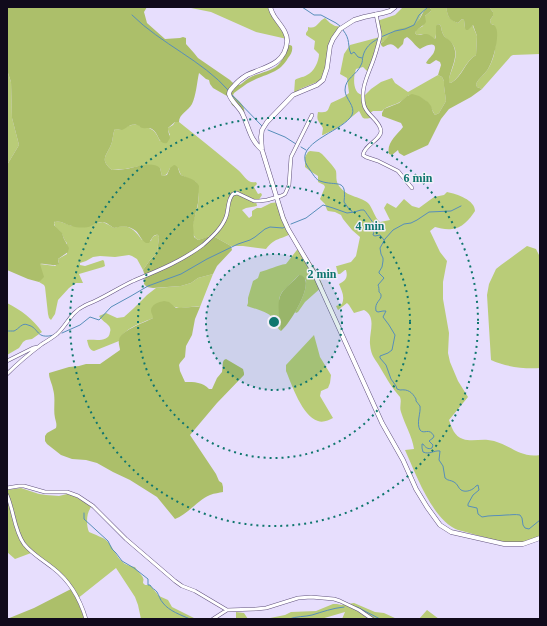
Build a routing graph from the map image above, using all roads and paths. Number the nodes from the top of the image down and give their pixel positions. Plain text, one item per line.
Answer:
1 (270, 7) edge
2 (395, 7) edge
3 (376, 14) junction
4 (312, 115) dead end
5 (262, 150) junction
6 (412, 188) dead end
7 (277, 197) junction
8 (39, 347) junction
9 (7, 361) edge
10 (7, 374) edge
11 (7, 488) edge
12 (7, 495) edge
13 (540, 538) edge
14 (227, 610) junction
15 (86, 619) edge
16 (212, 619) edge
17 (372, 619) edge

1 - 5 main road
2 - 3 main road
3 - 5 main road
3 - 6 street
4 - 7 street
5 - 7 main road
7 - 8 street
7 - 13 main road
8 - 9 street
8 - 10 street
11 - 14 street
12 - 15 street
14 - 16 street
14 - 17 street

